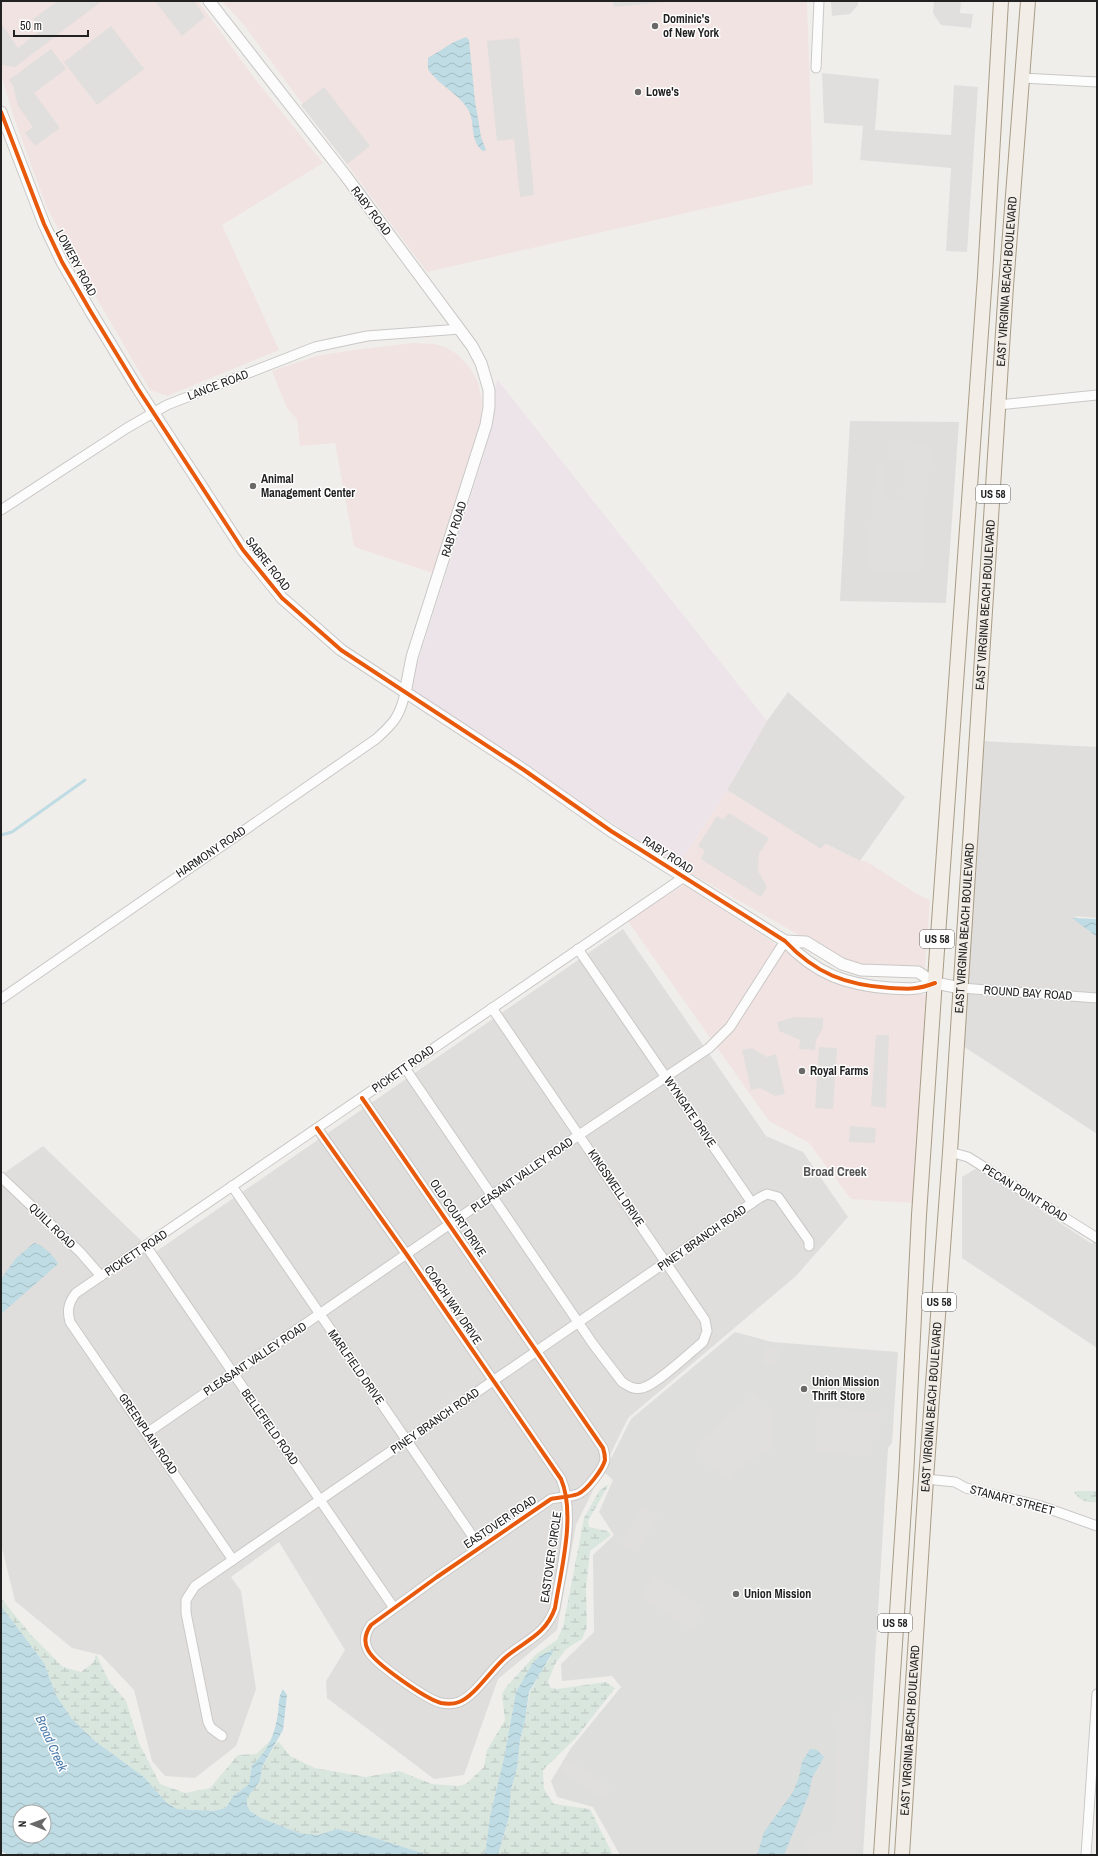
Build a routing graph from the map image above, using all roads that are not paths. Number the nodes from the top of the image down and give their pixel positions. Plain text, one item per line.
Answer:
1 (209, 1) edge
2 (819, 1) edge
3 (995, 1) edge
4 (1001, 1) edge
5 (1028, 1) edge
6 (999, 33) junction
7 (816, 68) dead end
8 (1022, 78) junction
9 (1097, 82) edge
10 (1, 112) edge
11 (460, 329) junction
12 (1097, 395) edge
13 (998, 405) junction
14 (153, 412) junction
15 (1, 510) edge
16 (405, 693) junction
17 (684, 877) junction
18 (785, 941) junction
19 (578, 949) junction
20 (935, 983) junction
21 (961, 988) junction
22 (1097, 998) edge
23 (1, 999) edge
24 (492, 1008) junction
25 (405, 1068) junction
26 (666, 1077) junction
27 (362, 1098) junction
28 (317, 1128) junction
29 (579, 1135) junction
30 (950, 1152) junction
31 (1, 1177) edge
32 (232, 1186) junction
33 (493, 1195) junction
34 (752, 1203) junction
35 (450, 1225) junction
36 (1097, 1238) edge
37 (146, 1246) junction
38 (809, 1246) dead end
39 (407, 1255) junction
40 (667, 1263) junction
41 (101, 1276) junction
42 (68, 1307) joint
43 (320, 1315) junction
44 (579, 1322) junction
45 (536, 1351) junction
46 (233, 1374) junction
47 (493, 1381) junction
48 (147, 1433) junction
49 (407, 1441) junction
50 (926, 1479) junction
51 (567, 1496) junction
52 (320, 1500) junction
53 (1097, 1526) edge
54 (480, 1547) junction
55 (233, 1560) junction
56 (394, 1608) junction
57 (366, 1644) joint
58 (1097, 1694) edge
59 (222, 1736) dead end
60 (881, 1855) edge
61 (902, 1855) edge
62 (1086, 1855) edge

1 - 11 street, RABY ROAD
2 - 7 street
3 - 6 main road
4 - 6 main road, EAST VIRGINIA BEACH BOULEVARD / US 58
5 - 8 main road, EAST VIRGINIA BEACH BOULEVARD / US 58
6 - 20 main road, EAST VIRGINIA BEACH BOULEVARD / US 58
8 - 9 street
8 - 13 main road, EAST VIRGINIA BEACH BOULEVARD / US 58
10 - 14 street, LOWERY ROAD
11 - 14 street, LANCE ROAD
11 - 16 street, RABY ROAD
12 - 13 street
13 - 21 main road, EAST VIRGINIA BEACH BOULEVARD / US 58
14 - 15 street, LANCE ROAD
14 - 16 street, SABRE ROAD
16 - 17 street, RABY ROAD
16 - 23 street, HARMONY ROAD
17 - 18 street, RABY ROAD
17 - 19 street, PICKETT ROAD
18 - 20 street, RABY ROAD
18 - 20 street, RABY ROAD
18 - 26 street, PLEASANT VALLEY ROAD
19 - 24 street, PICKETT ROAD
19 - 26 street, WYNGATE DRIVE
20 - 21 street, ROUND BAY ROAD
20 - 60 main road, EAST VIRGINIA BEACH BOULEVARD / US 58
21 - 22 street, ROUND BAY ROAD
21 - 30 main road, EAST VIRGINIA BEACH BOULEVARD / US 58
24 - 25 street, PICKETT ROAD
24 - 29 street, KINGSWELL DRIVE
25 - 27 street, PICKETT ROAD
25 - 33 street
26 - 29 street, PLEASANT VALLEY ROAD
26 - 34 street, WYNGATE DRIVE
27 - 28 street, PICKETT ROAD
27 - 35 street, OLD COURT DRIVE
28 - 32 street, PICKETT ROAD
28 - 39 street, COACH WAY DRIVE
29 - 33 street, PLEASANT VALLEY ROAD
29 - 40 street, KINGSWELL DRIVE
30 - 36 street, PECAN POINT ROAD
30 - 50 main road, EAST VIRGINIA BEACH BOULEVARD / US 58
31 - 41 street, QUILL ROAD
32 - 37 street, PICKETT ROAD
32 - 43 street, MARLFIELD DRIVE
33 - 35 street, PLEASANT VALLEY ROAD
33 - 44 street
34 - 38 street
34 - 40 street, PINEY BRANCH ROAD
35 - 39 street, PLEASANT VALLEY ROAD
35 - 45 street, OLD COURT DRIVE
37 - 41 street, PICKETT ROAD
37 - 46 street, BELLEFIELD ROAD
39 - 43 street, PLEASANT VALLEY ROAD
39 - 47 street, COACH WAY DRIVE
40 - 44 street, PINEY BRANCH ROAD
40 - 44 street, KINGSWELL DRIVE
41 - 42 street, PICKETT ROAD
42 - 48 street, GREENPLAIN ROAD
43 - 46 street, PLEASANT VALLEY ROAD
43 - 49 street, MARLFIELD DRIVE
44 - 45 street, PINEY BRANCH ROAD
45 - 47 street, PINEY BRANCH ROAD
45 - 51 street, EASTOVER ROAD
46 - 48 street, PLEASANT VALLEY ROAD
46 - 52 street, BELLEFIELD ROAD
47 - 49 street, PINEY BRANCH ROAD
47 - 51 street, COACH WAY DRIVE
48 - 55 street, GREENPLAIN ROAD
49 - 52 street, PINEY BRANCH ROAD
49 - 54 street, MARLFIELD DRIVE
50 - 53 street, STANART STREET
50 - 61 main road, EAST VIRGINIA BEACH BOULEVARD / US 58
51 - 54 street, EASTOVER ROAD
51 - 57 street, EASTOVER CIRCLE
52 - 55 street, PINEY BRANCH ROAD
52 - 56 street, BELLEFIELD ROAD
54 - 56 street, EASTOVER ROAD
55 - 59 street, PINEY BRANCH ROAD
56 - 57 street, EASTOVER ROAD
58 - 62 street

